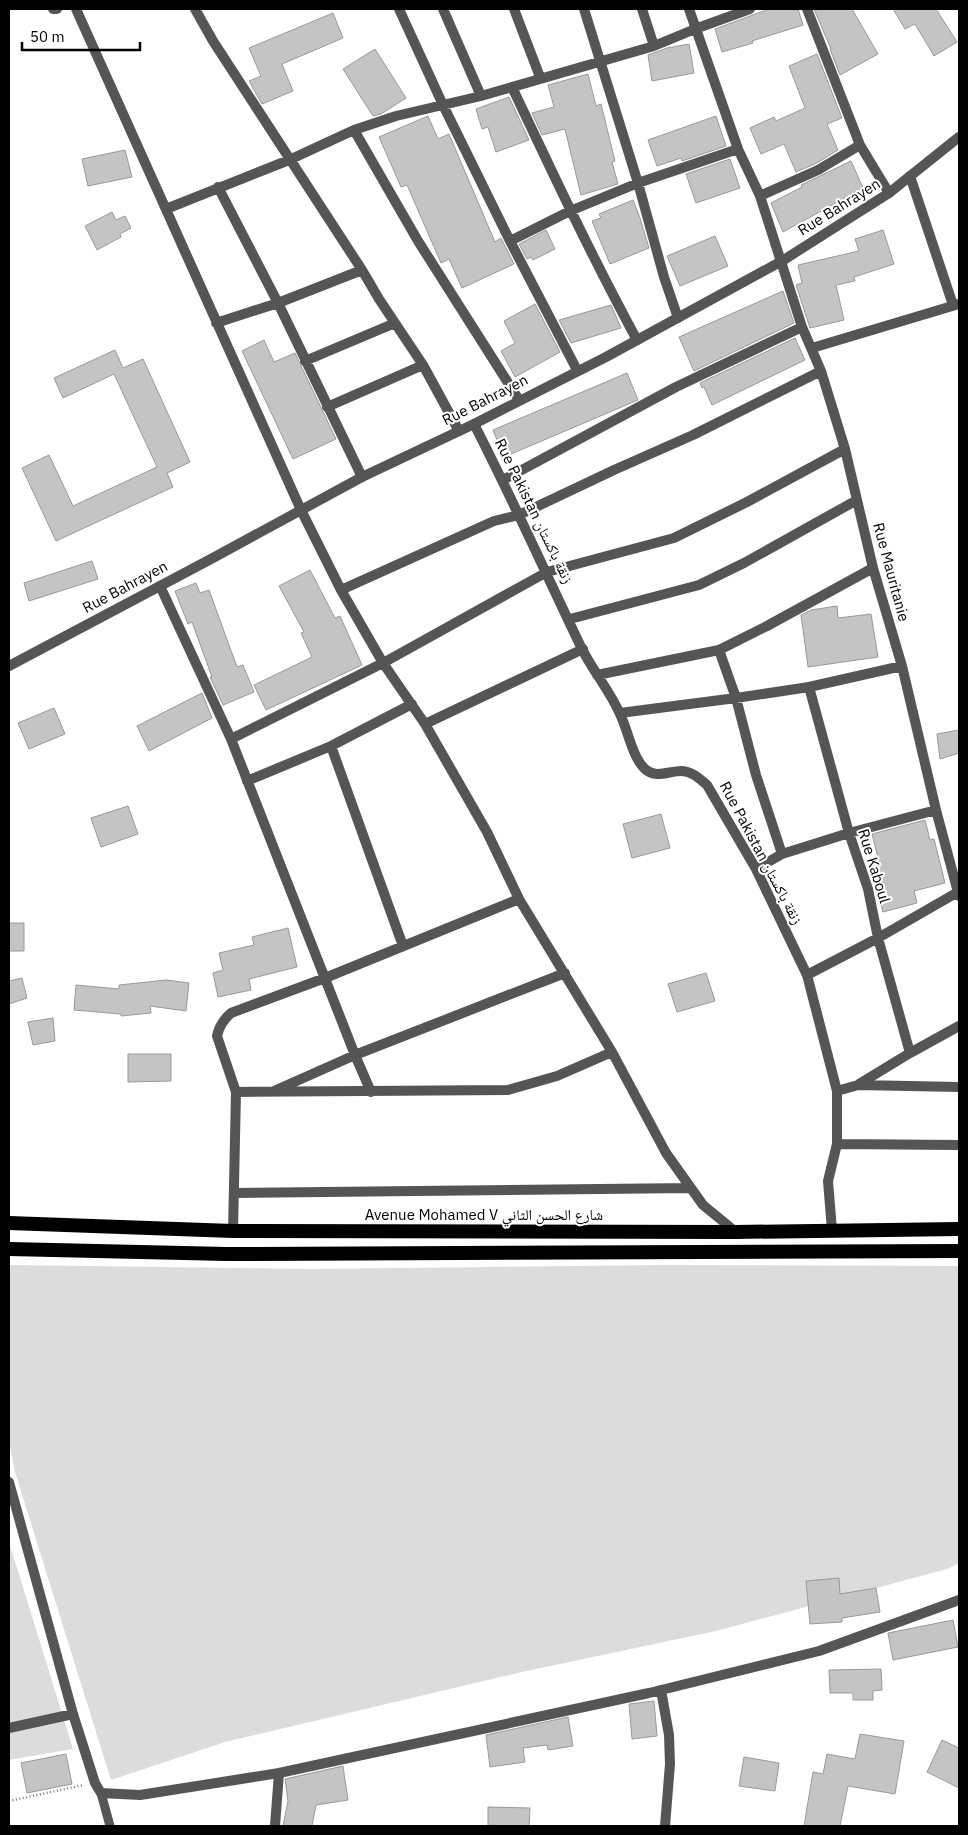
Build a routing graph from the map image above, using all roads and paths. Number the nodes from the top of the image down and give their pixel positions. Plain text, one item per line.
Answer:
1 (53, 9) edge
2 (57, 9) edge
3 (76, 9) edge
4 (195, 9) edge
5 (399, 9) edge
6 (443, 9) edge
7 (514, 9) edge
8 (584, 9) edge
9 (642, 9) edge
10 (689, 9) edge
11 (750, 9) edge
12 (807, 9) edge
13 (695, 29) junction
14 (654, 46) junction
15 (601, 62) junction
16 (540, 77) junction
17 (512, 87) junction
18 (481, 96) junction
19 (442, 105) junction
20 (354, 130) junction
21 (959, 137) edge
22 (860, 146) junction
23 (738, 150) junction
24 (290, 160) junction
25 (910, 176) junction
26 (638, 182) junction
27 (218, 187) junction
28 (889, 193) junction
29 (760, 196) junction
30 (166, 209) junction
31 (570, 211) junction
32 (510, 241) junction
33 (782, 260) junction
34 (362, 270) junction
35 (278, 303) junction
36 (956, 305) edge
37 (678, 318) junction
38 (216, 322) junction
39 (395, 323) junction
40 (802, 327) junction
41 (636, 340) junction
42 (812, 348) junction
43 (305, 361) junction
44 (423, 365) junction
45 (578, 370) junction
46 (821, 371) junction
47 (520, 400) junction
48 (327, 407) junction
49 (474, 424) junction
50 (459, 431) junction
51 (845, 449) junction
52 (362, 477) junction
53 (504, 480) junction
54 (857, 500) junction
55 (301, 510) junction
56 (519, 515) junction
57 (873, 568) junction
58 (547, 572) junction
59 (160, 586) junction
60 (341, 590) junction
61 (570, 619) junction
62 (583, 649) junction
63 (718, 650) junction
64 (383, 663) junction
65 (9, 666) edge
66 (902, 666) junction
67 (596, 675) junction
68 (809, 687) junction
69 (736, 698) junction
70 (412, 704) junction
71 (620, 713) junction
72 (425, 724) junction
73 (231, 739) junction
74 (331, 746) junction
75 (247, 782) junction
76 (936, 810) junction
77 (849, 833) junction
78 (782, 854) junction
79 (756, 869) junction
80 (959, 894) edge
81 (519, 899) junction
82 (878, 938) junction
83 (403, 946) junction
84 (565, 973) junction
85 (808, 975) junction
86 (325, 978) junction
87 (959, 1026) edge
88 (612, 1052) junction
89 (910, 1053) junction
90 (355, 1055) junction
91 (858, 1085) junction
92 (959, 1087) edge
93 (837, 1091) junction
94 (236, 1092) junction
95 (371, 1092) junction
96 (270, 1093) junction
97 (837, 1144) junction
98 (959, 1146) edge
99 (691, 1188) junction
100 (235, 1193) junction
101 (9, 1222) edge
102 (959, 1229) edge
103 (832, 1230) junction
104 (233, 1231) junction
105 (736, 1232) junction
106 (9, 1249) edge
107 (959, 1251) edge
108 (9, 1482) edge
109 (959, 1600) edge
110 (661, 1690) junction
111 (73, 1714) junction
112 (9, 1728) edge
113 (279, 1773) junction
114 (95, 1783) junction
115 (101, 1793) junction
116 (9, 1801) edge
117 (110, 1826) edge
118 (275, 1826) edge
119 (666, 1826) edge

1 - 2 street
3 - 30 street
4 - 24 street
5 - 19 street
6 - 18 street
7 - 16 street
8 - 15 street
9 - 14 street
10 - 13 street, Rue Mauritanie
11 - 13 street
12 - 22 street
13 - 14 street
13 - 23 street, Rue Mauritanie
14 - 15 street
15 - 16 street
15 - 26 street
16 - 17 street
17 - 18 street
17 - 31 street
18 - 19 street
19 - 20 street
19 - 32 street
20 - 24 street
20 - 47 street
21 - 25 street, Rue Bahrayen
22 - 28 street
22 - 29 street
23 - 26 street
23 - 29 street, Rue Mauritanie
24 - 27 street
24 - 34 street
25 - 28 street, Rue Bahrayen
25 - 36 street
26 - 31 street
26 - 37 street
27 - 30 street
27 - 35 street
28 - 33 street, Rue Bahrayen
29 - 33 street, Rue Mauritanie
30 - 38 street
31 - 32 street
31 - 41 street
32 - 45 street
33 - 37 street, Rue Bahrayen
33 - 40 street, Rue Mauritanie
34 - 35 street
34 - 39 street
35 - 38 street
35 - 43 street
36 - 42 street
37 - 41 street, Rue Bahrayen
38 - 55 street
39 - 43 street
39 - 44 street
40 - 42 street, Rue Mauritanie
40 - 53 street
41 - 45 street, Rue Bahrayen
42 - 46 street, Rue Mauritanie
43 - 48 street
44 - 48 street
44 - 50 street
45 - 47 street, Rue Bahrayen
46 - 51 street, Rue Mauritanie
46 - 56 street
47 - 49 street, Rue Bahrayen
48 - 52 street
49 - 50 street, Rue Bahrayen
49 - 53 street, Rue Pakistan زنقة باكستان
50 - 52 street, Rue Bahrayen
51 - 54 street, Rue Mauritanie
51 - 58 street
52 - 55 street, Rue Bahrayen
53 - 56 street, Rue Pakistan زنقة باكستان
54 - 57 street, Rue Mauritanie
54 - 61 street
55 - 59 street, Rue Bahrayen
55 - 60 street
56 - 58 street, Rue Pakistan زنقة باكستان
56 - 60 street
57 - 63 street
57 - 66 street, Rue Mauritanie
58 - 61 street, Rue Pakistan زنقة باكستان
58 - 64 street
59 - 65 street, Rue Bahrayen
59 - 73 street
60 - 64 street
61 - 62 street, Rue Pakistan زنقة باكستان
62 - 67 street, Rue Pakistan زنقة باكستان
62 - 72 street
63 - 67 street
63 - 69 street
64 - 70 street
64 - 73 street
66 - 68 street
66 - 76 street, Rue Mauritanie
67 - 71 street, Rue Pakistan زنقة باكستان
68 - 69 street
68 - 77 street, Rue Kaboul
69 - 71 street
69 - 78 street
70 - 72 street
70 - 74 street
71 - 79 street, Rue Pakistan زنقة باكستان
72 - 81 street
73 - 75 street
74 - 75 street
74 - 83 street
75 - 86 street
76 - 77 street
76 - 80 street, Rue Mauritanie
77 - 78 street
77 - 82 street, Rue Kaboul
78 - 79 street
79 - 85 street, Rue Pakistan زنقة باكستان
80 - 82 street
81 - 83 street
81 - 84 street
82 - 85 street
82 - 89 street, Rue Kaboul
83 - 86 street
84 - 88 street
84 - 90 street
85 - 93 street, Rue Pakistan زنقة باكستان
86 - 90 street
86 - 94 street
87 - 89 street
88 - 95 street
88 - 99 street
89 - 91 street
90 - 95 street
90 - 96 street
91 - 92 street
91 - 93 street
93 - 97 street, Rue Pakistan زنقة باكستان
94 - 96 street
94 - 100 street
95 - 96 street
97 - 98 street
97 - 103 street, Rue Pakistan زنقة باكستان
99 - 100 street
99 - 105 street
100 - 104 street
101 - 104 highway, Avenue Mohamed V شارع الحسن الثاني
102 - 103 highway, Avenue Mohamed V شارع الحسن الثاني
103 - 105 highway, Avenue Mohamed V شارع الحسن الثاني
104 - 105 highway, Avenue Mohamed V شارع الحسن الثاني
106 - 107 highway
108 - 111 street
109 - 110 street
110 - 113 street
110 - 119 street
111 - 112 street
111 - 114 street
113 - 115 street
113 - 118 street
114 - 115 street
114 - 116 path
115 - 117 lane

